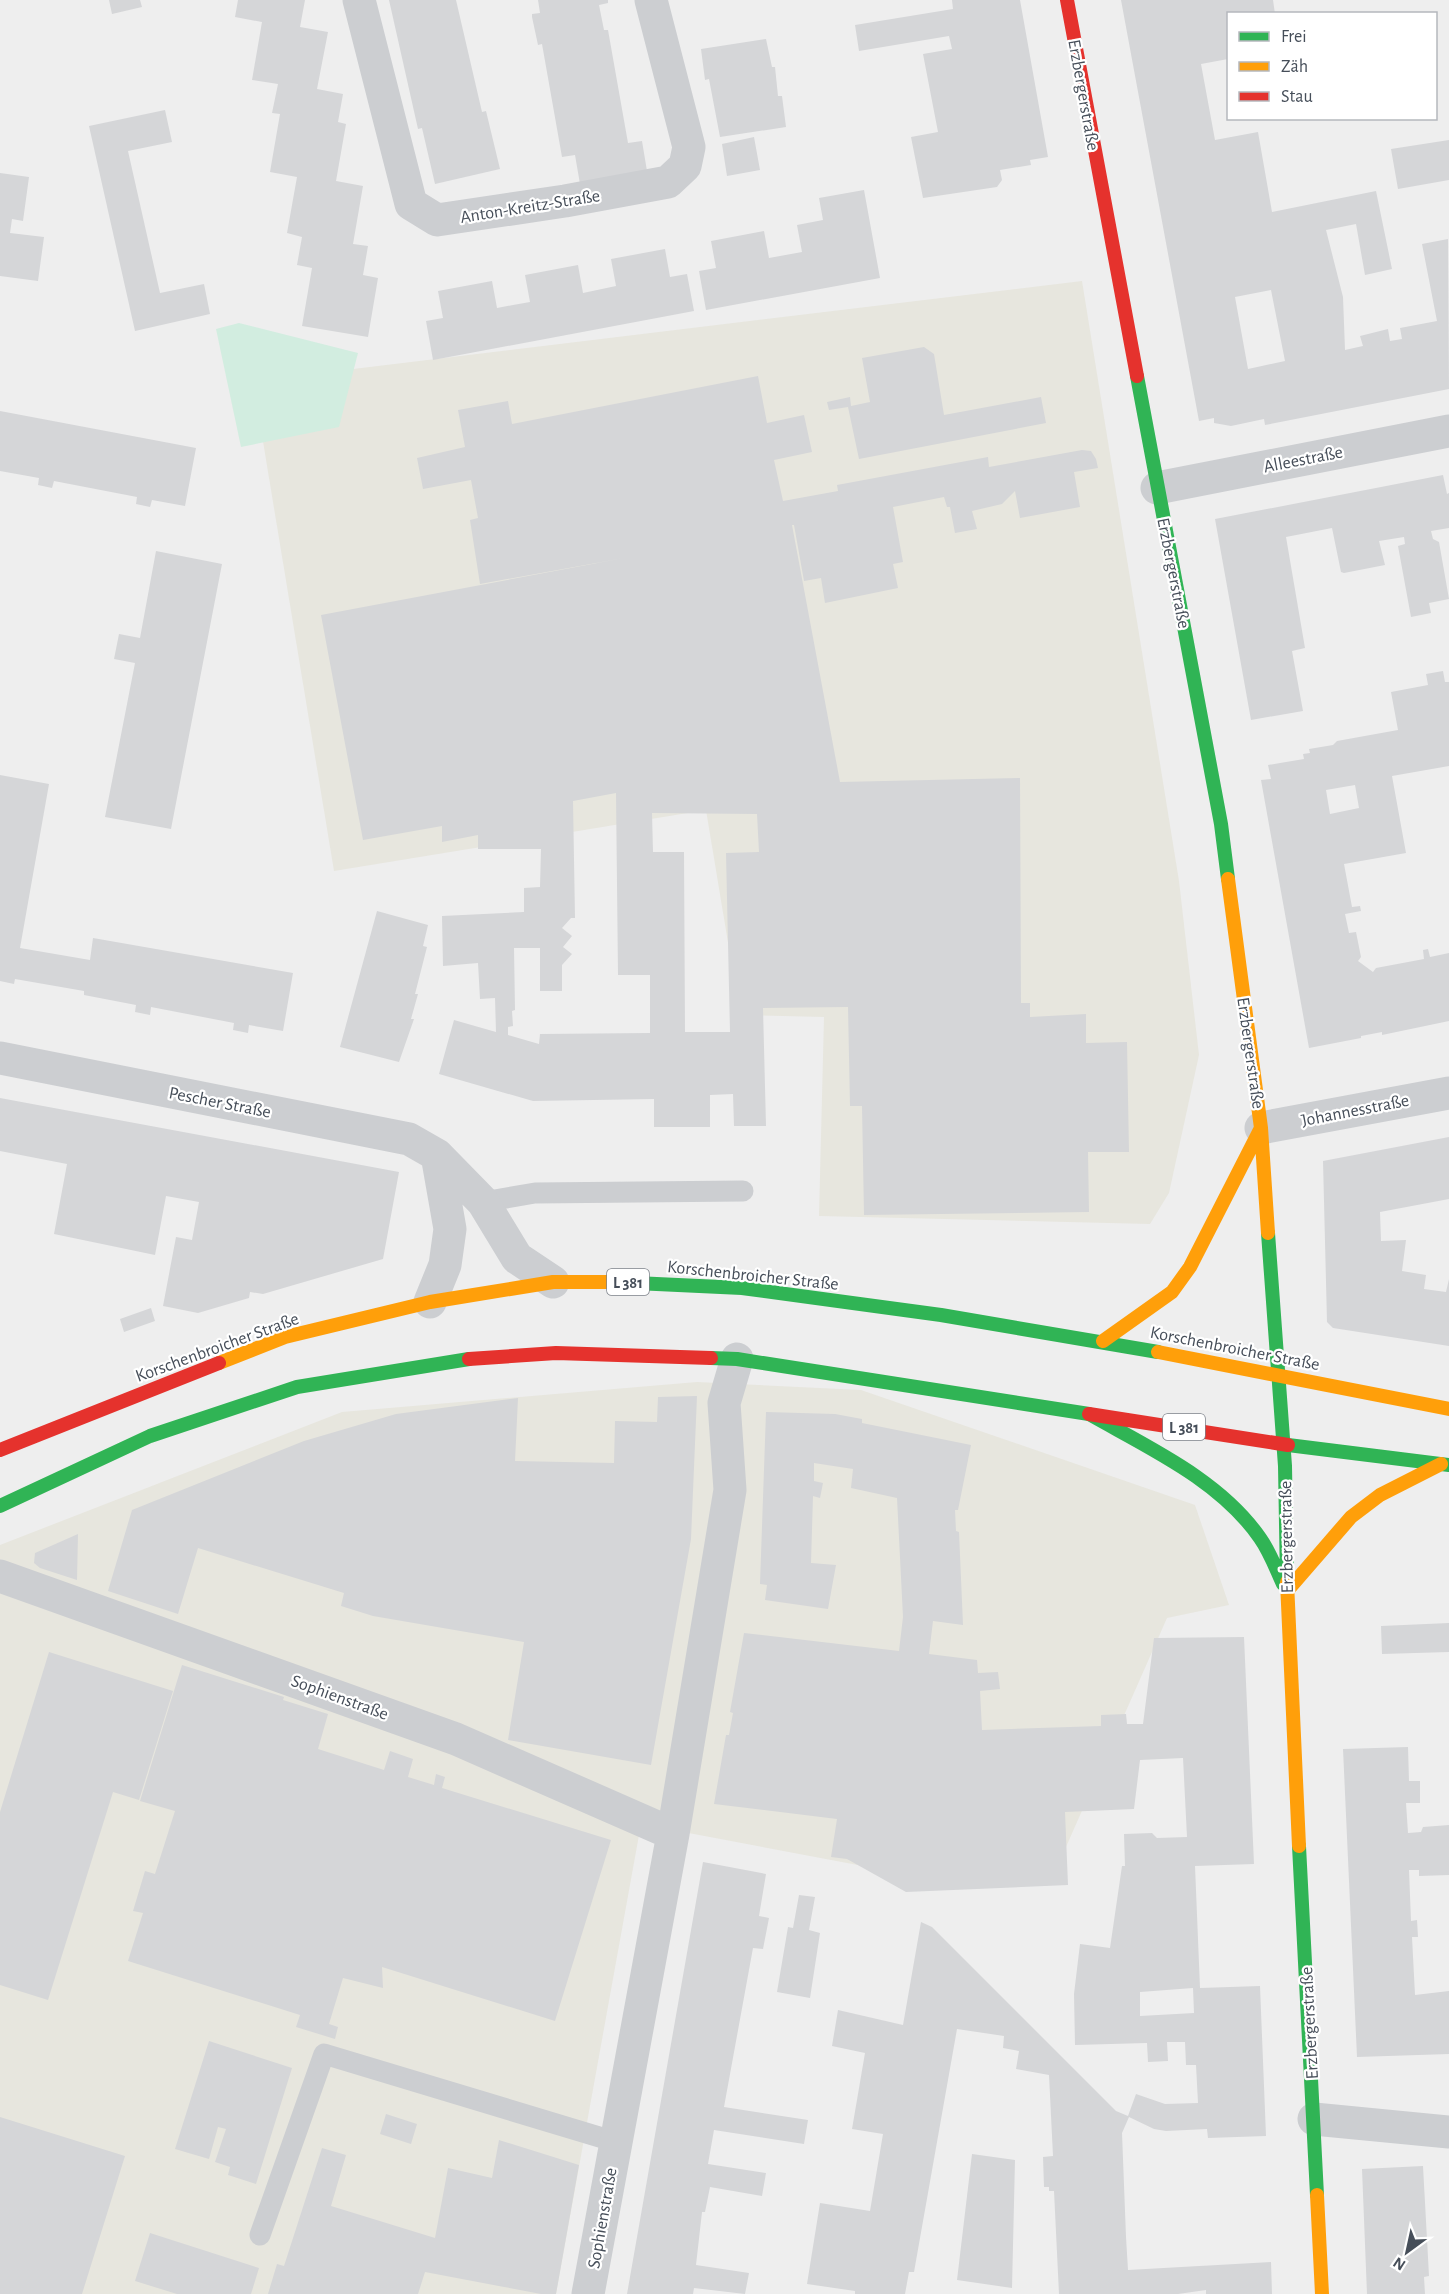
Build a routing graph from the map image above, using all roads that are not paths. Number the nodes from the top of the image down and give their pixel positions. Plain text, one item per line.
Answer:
1 (359, 0) edge
2 (651, 0) edge
3 (1067, 0) edge
4 (1449, 431) edge
5 (1157, 488) junction
6 (0, 1058) edge
7 (1449, 1092) edge
8 (1261, 1128) junction
9 (437, 1155) junction
10 (743, 1191) dead end
11 (483, 1202) junction
12 (553, 1282) junction
13 (430, 1302) junction
14 (1103, 1341) junction
15 (737, 1359) junction
16 (1277, 1375) junction
17 (1449, 1409) edge
18 (1085, 1412) junction
19 (1283, 1443) junction
20 (0, 1450) edge
21 (1445, 1464) edge
22 (0, 1506) edge
23 (0, 1576) edge
24 (1287, 1591) junction
25 (673, 1834) junction
26 (1314, 2120) junction
27 (1449, 2132) edge
28 (616, 2142) junction
29 (260, 2235) dead end
30 (588, 2294) edge
31 (1322, 2294) edge

1 - 2 street, Anton-Kreitz-Straße
3 - 5 main road, Erzbergerstraße
4 - 5 street, Alleestraße
5 - 8 main road, Erzbergerstraße
6 - 9 street, Pescher Straße
7 - 8 street, Johannesstraße
8 - 14 main road
8 - 16 main road, Erzbergerstraße
9 - 11 street, Pescher Straße
9 - 13 street
10 - 11 lane
11 - 12 street, Pescher Straße
12 - 13 main road, Korschenbroicher Straße / L 381
12 - 14 main road, Korschenbroicher Straße / L 381
13 - 20 main road, Korschenbroicher Straße / L 381
14 - 16 main road, Korschenbroicher Straße / L 381
15 - 18 main road, L 381
15 - 22 main road, L 381
15 - 25 street, Sophienstraße
16 - 17 main road, Korschenbroicher Straße / L 381
16 - 19 main road, Erzbergerstraße
18 - 19 main road, L 381
18 - 24 main road
19 - 21 main road, L 381
19 - 24 main road, Erzbergerstraße
21 - 24 main road
23 - 25 street, Sophienstraße
24 - 26 main road, Erzbergerstraße
25 - 28 street, Sophienstraße
26 - 27 street
26 - 31 main road, Erzbergerstraße
28 - 29 lane, Sophienstraße
28 - 30 street, Sophienstraße

